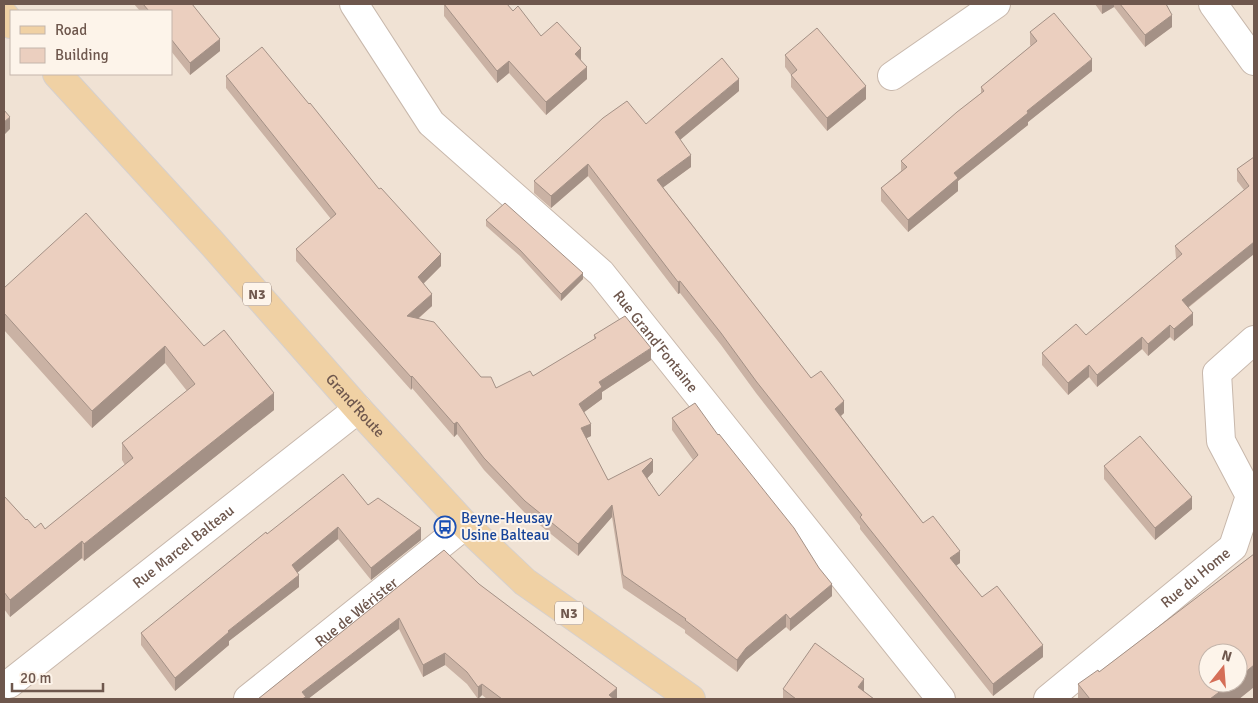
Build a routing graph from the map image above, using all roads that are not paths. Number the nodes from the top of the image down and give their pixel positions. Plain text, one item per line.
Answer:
1 (354, 4) edge
2 (996, 4) edge
3 (1213, 4) edge
4 (1254, 61) edge
5 (58, 75) edge
6 (892, 76) dead end
7 (1254, 340) edge
8 (358, 409) junction
9 (464, 525) junction
10 (11, 687) edge
11 (248, 699) edge
12 (691, 699) edge
13 (941, 699) edge
14 (1048, 699) edge

1 - 13 street, Rue Grand'Fontaine
2 - 6 street
3 - 4 street
5 - 8 main road, Grand'Route / N3
7 - 14 street, Rue du Home
8 - 9 main road, Grand'Route / N3
8 - 10 street, Rue Marcel Balteau
9 - 11 street, Rue de Wérister
9 - 12 main road, Grand'Route / N3

